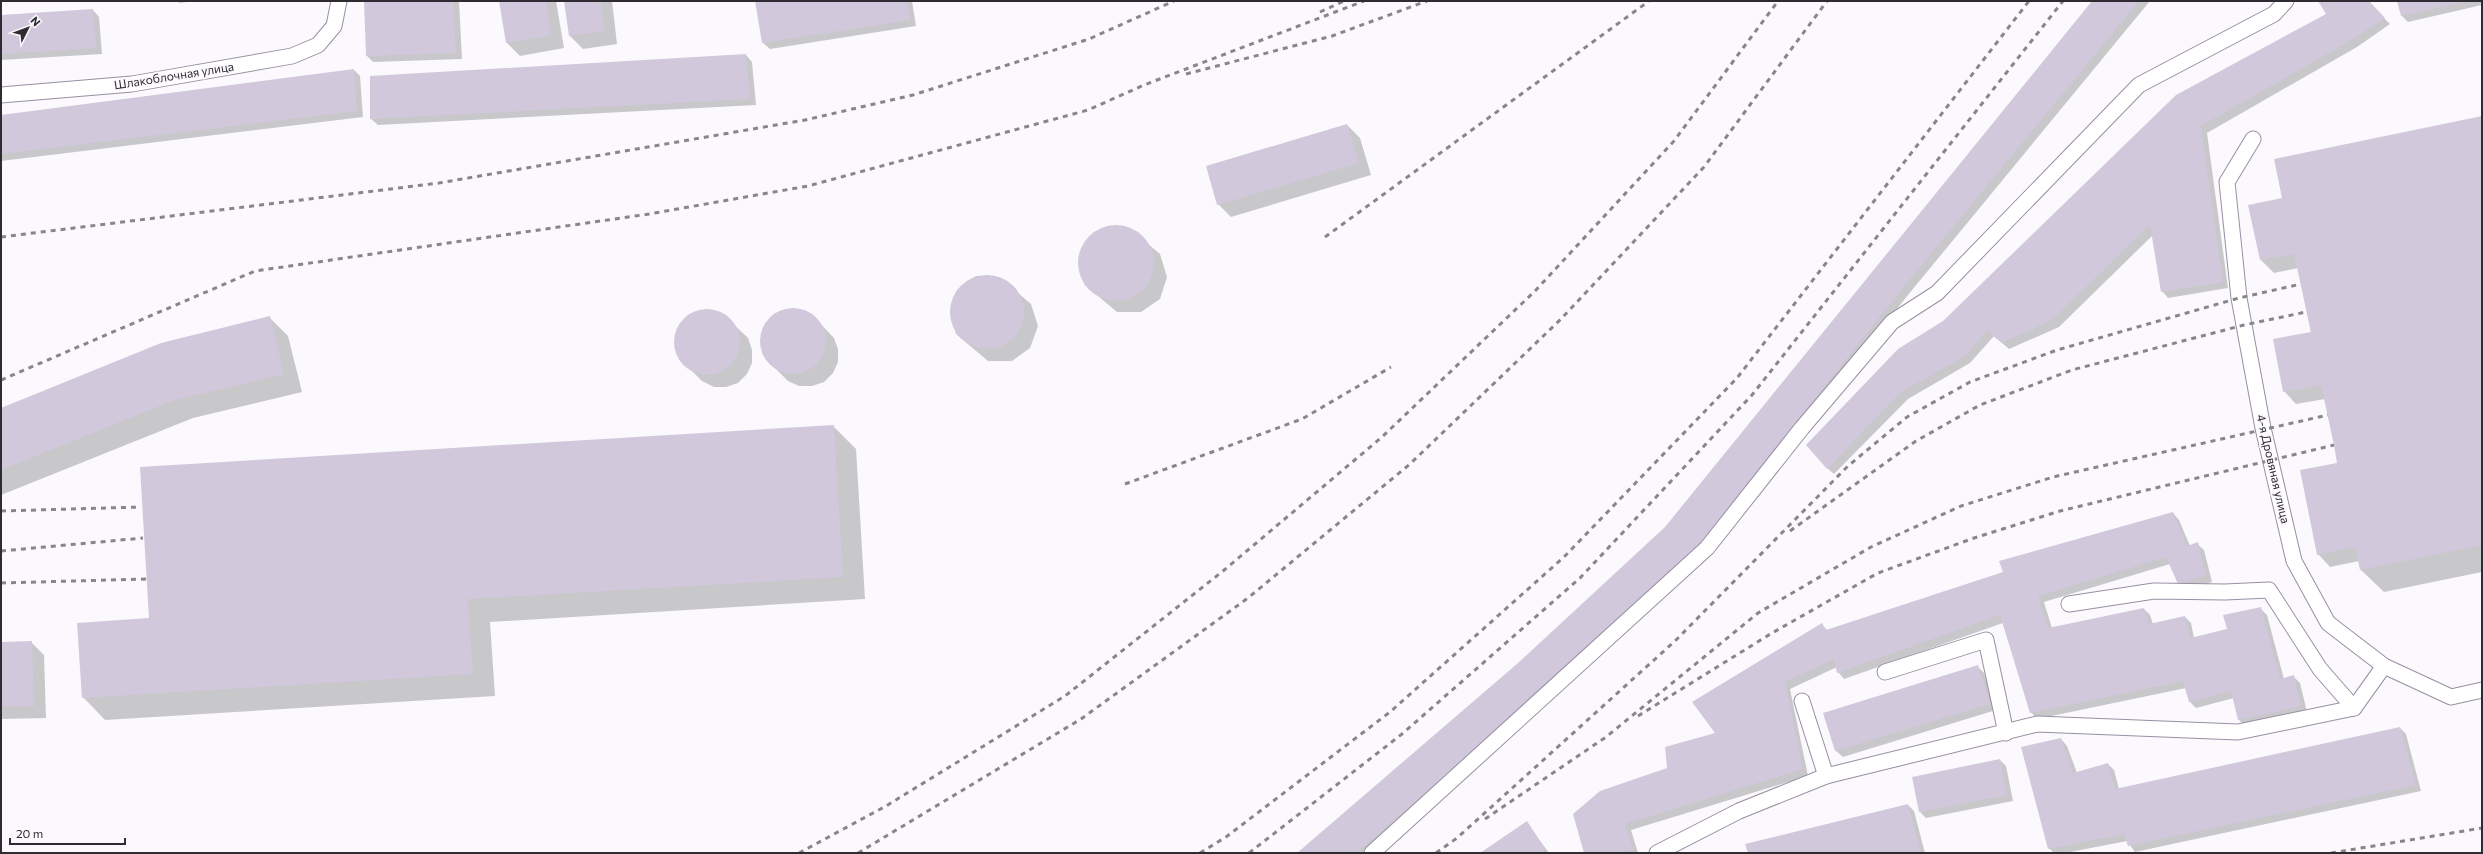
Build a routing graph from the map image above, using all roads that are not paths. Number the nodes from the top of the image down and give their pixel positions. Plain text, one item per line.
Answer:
1 (339, 1) edge
2 (2286, 1) edge
3 (1, 95) edge
4 (2253, 139) dead end
5 (2069, 604) dead end
6 (2384, 666) junction
7 (1886, 672) dead end
8 (2482, 690) edge
9 (1802, 701) dead end
10 (2354, 708) junction
11 (2006, 733) junction
12 (1826, 776) junction
13 (1372, 853) edge
14 (1657, 853) edge

1 - 3 lane, Шлакоблочная улица
2 - 13 lane
4 - 6 lane, 4-я Дровяная улица
5 - 10 lane
6 - 8 lane, 4-я Дровяная улица
6 - 10 lane
7 - 11 lane
9 - 12 lane
10 - 11 lane
11 - 12 lane
12 - 14 lane

